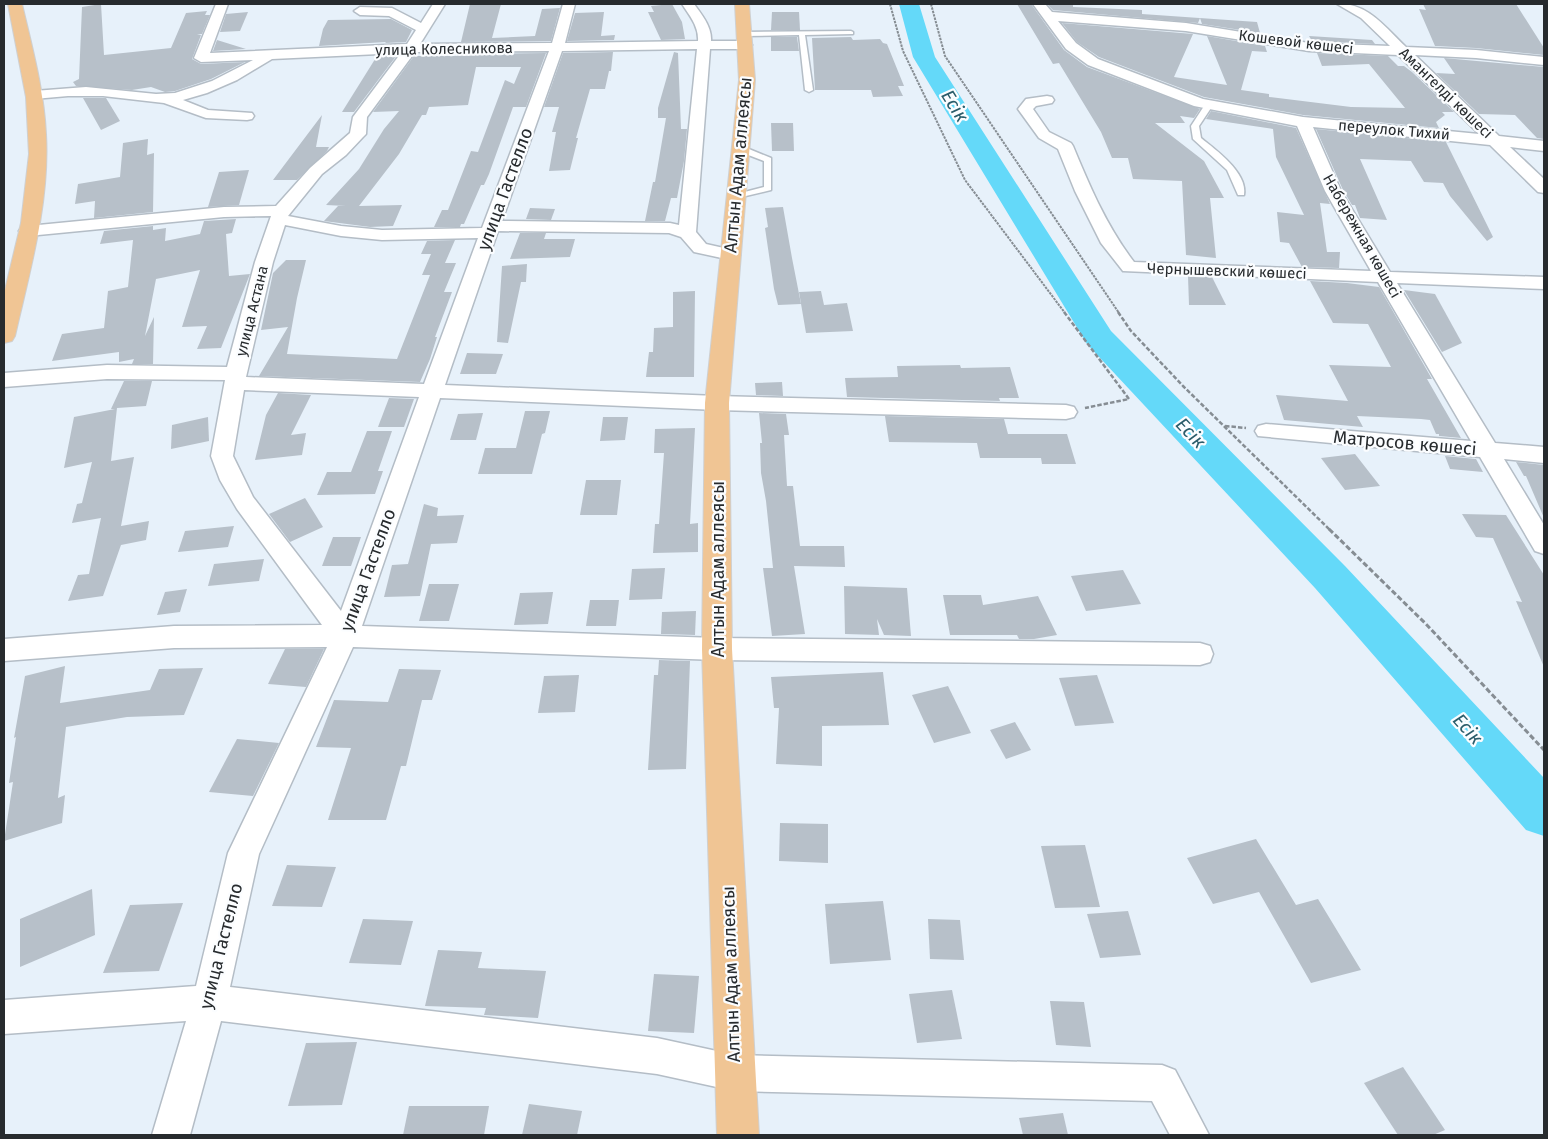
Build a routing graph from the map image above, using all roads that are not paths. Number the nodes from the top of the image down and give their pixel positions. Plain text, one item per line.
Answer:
1 (15, 4) edge
2 (222, 4) edge
3 (439, 4) edge
4 (569, 4) edge
5 (688, 4) edge
6 (742, 4) edge
7 (1039, 4) edge
8 (1343, 4) edge
9 (1369, 9) edge
10 (360, 11) dead end
11 (1049, 16) junction
12 (423, 30) junction
13 (851, 33) dead end
14 (802, 34) junction
15 (744, 39) junction
16 (704, 46) junction
17 (557, 47) junction
18 (411, 48) junction
19 (1405, 52) junction
20 (267, 56) junction
21 (1544, 61) edge
22 (809, 90) dead end
23 (34, 94) junction
24 (166, 99) junction
25 (1047, 100) dead end
26 (1209, 105) junction
27 (247, 116) dead end
28 (1303, 122) junction
29 (1495, 141) junction
30 (1544, 146) edge
31 (1544, 188) edge
32 (1240, 193) dead end
33 (280, 215) junction
34 (490, 230) junction
35 (28, 231) junction
36 (687, 233) junction
37 (731, 255) junction
38 (1384, 276) junction
39 (1544, 283) edge
40 (4, 336) edge
41 (235, 378) junction
42 (4, 380) edge
43 (431, 392) junction
44 (717, 403) junction
45 (1066, 412) road end
46 (1266, 430) dead end
47 (1488, 450) junction
48 (1544, 455) edge
49 (1544, 545) edge
50 (345, 636) junction
51 (718, 649) junction
52 (4, 650) edge
53 (1200, 654) dead end
54 (208, 1002) junction
55 (4, 1017) edge
56 (735, 1073) junction
57 (171, 1135) edge
58 (738, 1135) edge
59 (1190, 1135) edge

1 - 23 main road
2 - 20 street, улица Колесникова
3 - 12 street, улица Астана
4 - 17 street, улица Гастелло
5 - 16 street
6 - 15 main road, Алтын Адам аллеясы
7 - 11 street
8 - 9 street, Амангелді көшесі
9 - 19 street, Амангелді көшесі
10 - 12 street
11 - 19 street, Кошевой көшесі
11 - 26 street
12 - 18 street, улица Астана
13 - 14 lane
14 - 15 lane
14 - 22 lane
15 - 16 street, улица Колесникова
15 - 37 main road, Алтын Адам аллеясы
16 - 17 street, улица Колесникова
16 - 36 street
17 - 18 street, улица Колесникова
17 - 34 street, улица Гастелло
18 - 20 street, улица Колесникова
18 - 33 street, улица Астана
19 - 21 street, Кошевой көшесі
19 - 29 street, Амангелді көшесі
20 - 24 street
23 - 24 street
23 - 35 main road
24 - 27 street
25 - 38 street, Чернышевский көшесі
26 - 28 street
26 - 32 lane
28 - 29 street, переулок Тихий
28 - 38 street, Набережная көшесі
29 - 30 street, переулок Тихий
29 - 31 street, Амангелді көшесі
33 - 34 street
33 - 35 street
33 - 41 street, улица Астана
34 - 36 street
34 - 43 street, улица Гастелло
35 - 40 main road
36 - 37 street
37 - 44 main road, Алтын Адам аллеясы
38 - 39 street, Чернышевский көшесі
38 - 47 street, Набережная көшесі
41 - 42 street
41 - 43 street
41 - 50 street, улица Астана
43 - 44 street
43 - 50 street, улица Гастелло
44 - 45 street
44 - 51 main road, Алтын Адам аллеясы
46 - 47 street, Матросов көшесі
47 - 48 street, Матросов көшесі
47 - 49 street, Набережная көшесі
50 - 51 street
50 - 52 street
50 - 54 street, улица Гастелло
51 - 53 street
51 - 56 main road, Алтын Адам аллеясы
54 - 55 street
54 - 56 street
54 - 57 street, улица Гастелло
56 - 58 main road, Алтын Адам аллеясы
56 - 59 street

